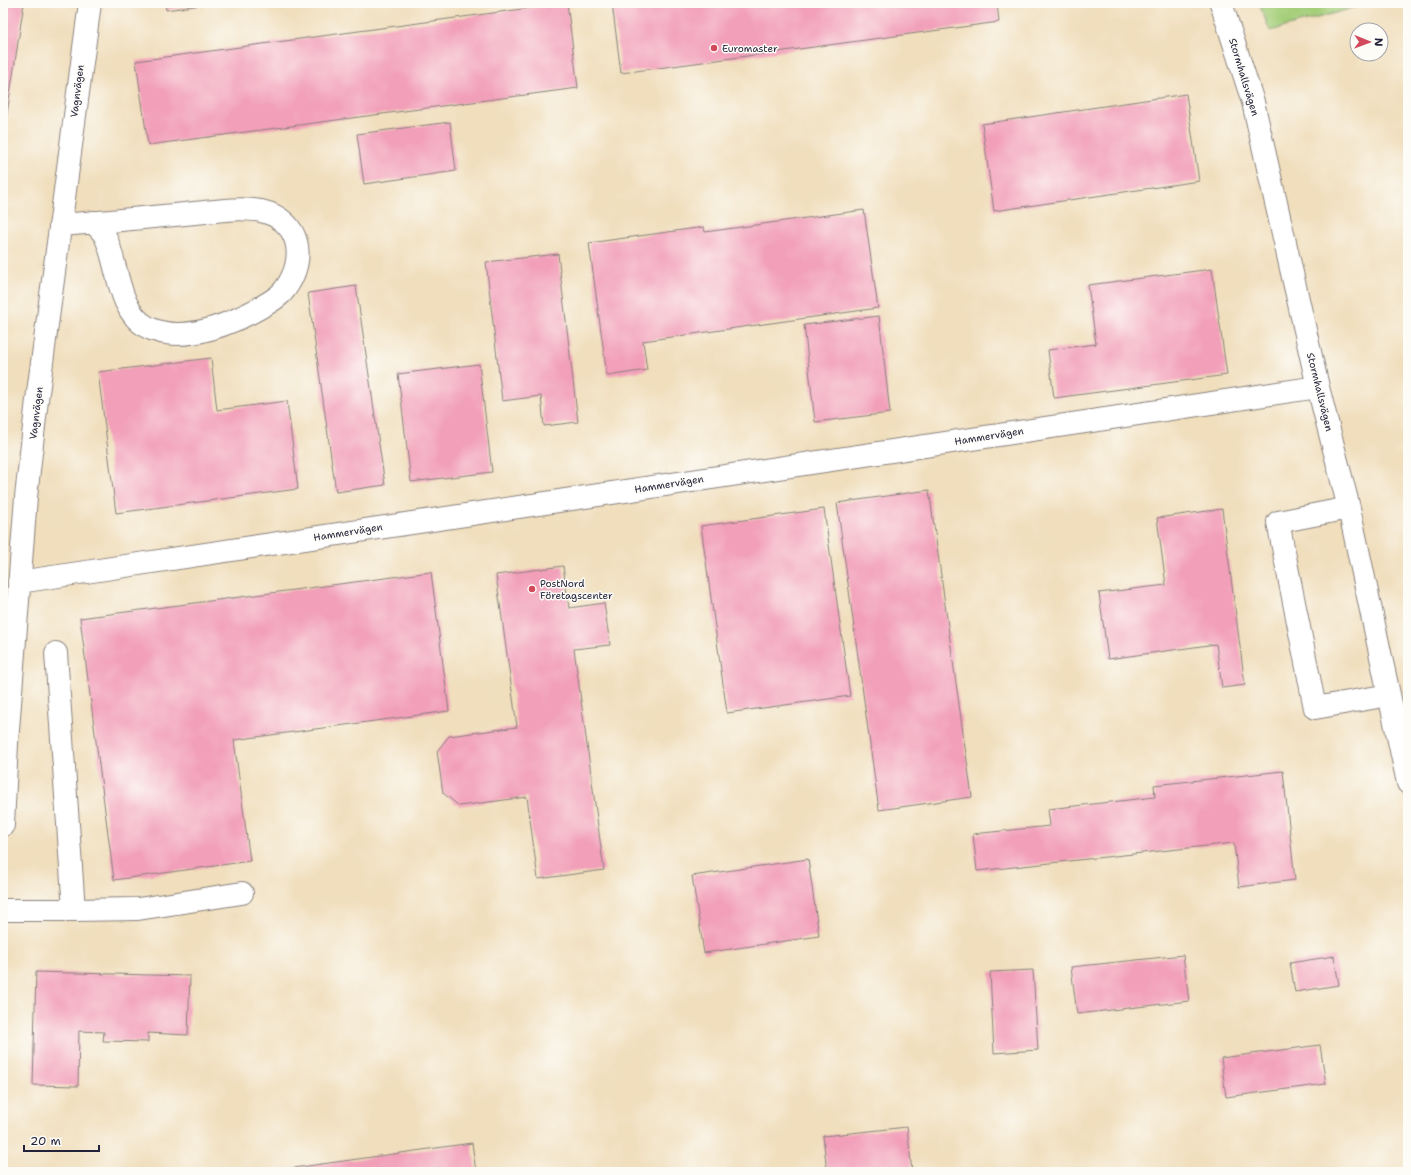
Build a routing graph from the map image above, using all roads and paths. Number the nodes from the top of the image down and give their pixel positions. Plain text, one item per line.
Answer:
1 (90, 3) edge
2 (1221, 3) edge
3 (93, 222) junction
4 (60, 225) junction
5 (1318, 387) junction
6 (1350, 508) junction
7 (19, 582) junction
8 (56, 653) dead end
9 (1389, 695) junction
10 (1408, 784) edge
11 (3, 825) edge
12 (242, 893) dead end
13 (3, 910) edge
14 (74, 910) junction

1 - 4 street, Vagnvägen
2 - 5 street, Stormhallsvägen
3 - 3 street
3 - 4 street
4 - 7 street, Vagnvägen
5 - 6 street, Stormhallsvägen
5 - 7 street, Hammervägen
6 - 9 street, Stormhallsvägen
6 - 9 street
7 - 11 street, Vagnvägen
8 - 14 street
9 - 10 street, Stormhallsvägen
12 - 14 street
13 - 14 street

